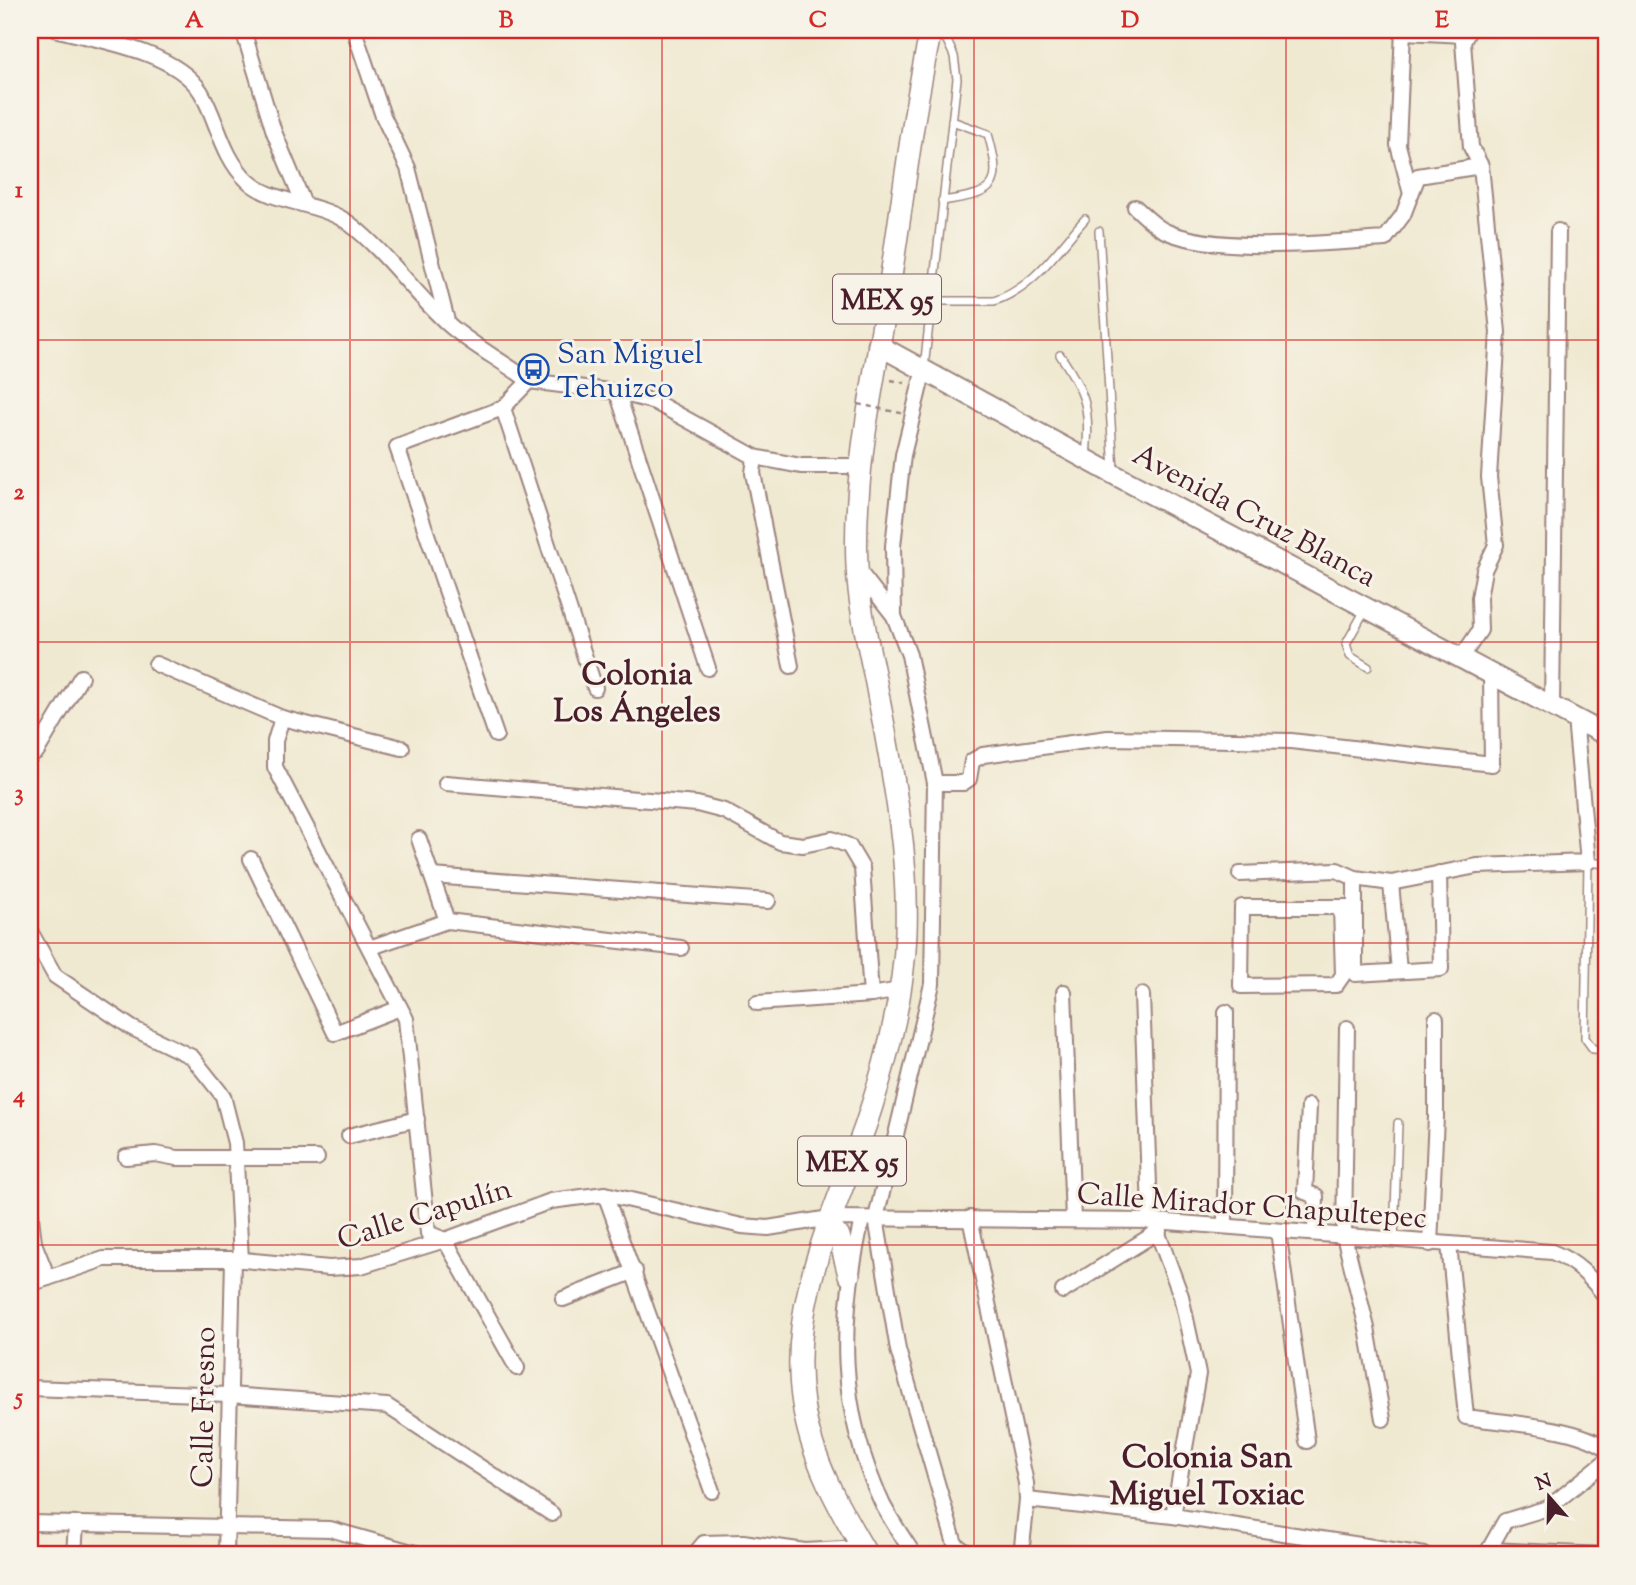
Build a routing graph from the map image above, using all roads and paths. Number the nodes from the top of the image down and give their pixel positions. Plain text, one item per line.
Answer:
1 (58, 30) edge
2 (124, 30) edge
3 (243, 30) edge
4 (354, 30) edge
5 (931, 30) edge
6 (942, 30) edge
7 (1404, 31) edge
8 (1467, 32) edge
9 (132, 46) junction
10 (952, 121) junction
11 (1481, 166) junction
12 (1411, 194) junction
13 (942, 201) junction
14 (303, 202) junction
15 (1135, 207) dead end
16 (1085, 219) dead end
17 (1099, 231) dead end
18 (1558, 231) dead end
19 (887, 301) junction
20 (930, 302) junction
21 (447, 324) junction
22 (878, 345) junction
23 (1060, 355) dead end
24 (874, 376) junction
25 (918, 377) junction
26 (529, 381) junction
27 (617, 392) junction
28 (858, 404) dead end
29 (503, 408) junction
30 (905, 414) dead end
31 (755, 457) junction
32 (1086, 459) junction
33 (861, 466) junction
34 (1115, 475) junction
35 (858, 570) junction
36 (1367, 607) junction
37 (894, 616) junction
38 (1461, 658) junction
39 (156, 664) dead end
40 (791, 666) dead end
41 (1368, 667) dead end
42 (708, 668) dead end
43 (1490, 673) junction
44 (81, 677) dead end
45 (594, 688) dead end
46 (1552, 707) junction
47 (282, 718) junction
48 (1575, 718) junction
49 (496, 735) dead end
50 (1606, 735) edge
51 (402, 748) dead end
52 (30, 756) edge
53 (446, 783) dead end
54 (935, 783) junction
55 (419, 838) dead end
56 (251, 859) dead end
57 (1588, 862) junction
58 (1606, 864) edge
59 (1439, 873) junction
60 (1240, 874) dead end
61 (432, 876) junction
62 (1355, 878) junction
63 (1391, 883) junction
64 (768, 901) dead end
65 (1348, 907) junction
66 (447, 921) junction
67 (30, 931) edge
68 (372, 947) junction
69 (681, 948) dead end
70 (1399, 971) junction
71 (901, 986) junction
72 (1064, 992) dead end
73 (872, 995) junction
74 (1142, 995) dead end
75 (757, 1003) dead end
76 (400, 1008) junction
77 (1226, 1012) dead end
78 (1436, 1018) dead end
79 (1347, 1028) dead end
80 (1606, 1050) edge
81 (1309, 1106) dead end
82 (417, 1119) junction
83 (1398, 1123) dead end
84 (348, 1136) dead end
85 (126, 1157) dead end
86 (234, 1157) junction
87 (317, 1158) dead end
88 (605, 1194) junction
89 (30, 1208) edge
90 (970, 1218) junction
91 (869, 1219) junction
92 (1073, 1219) junction
93 (828, 1222) junction
94 (1225, 1225) junction
95 (1157, 1226) junction
96 (1278, 1231) junction
97 (1315, 1232) junction
98 (1344, 1236) junction
99 (445, 1240) junction
100 (1394, 1241) junction
101 (1430, 1244) junction
102 (1449, 1244) junction
103 (237, 1260) junction
104 (635, 1271) junction
105 (849, 1275) junction
106 (48, 1278) junction
107 (30, 1284) edge
108 (1063, 1291) dead end
109 (1606, 1297) edge
110 (563, 1299) dead end
111 (517, 1368) dead end
112 (30, 1388) edge
113 (229, 1395) junction
114 (1383, 1419) dead end
115 (1307, 1441) dead end
116 (1606, 1448) edge
117 (1606, 1461) edge
118 (712, 1491) dead end
119 (1027, 1500) junction
120 (552, 1514) dead end
121 (1173, 1516) junction
122 (30, 1523) edge
123 (76, 1524) junction
124 (227, 1528) junction
125 (864, 1551) edge
126 (1488, 1553) edge
127 (74, 1555) edge
128 (226, 1555) edge
129 (422, 1555) edge
130 (694, 1555) edge
131 (914, 1555) edge
132 (970, 1555) edge
133 (1021, 1555) edge
134 (1425, 1555) edge
135 (1606, 1555) edge

1 - 9 street
2 - 9 street
3 - 14 street
4 - 21 street
5 - 19 main road, MEX 95
6 - 10 lane
7 - 8 street
7 - 12 street
8 - 11 street
9 - 14 street
10 - 13 lane
10 - 13 lane
11 - 12 street
11 - 38 street
12 - 15 street
13 - 20 lane
14 - 21 street
16 - 20 lane
17 - 34 lane
18 - 46 street
19 - 20 lane
19 - 22 main road, MEX 95
20 - 25 lane
21 - 26 street
22 - 24 main road, MEX 95
22 - 25 main road, Avenida Cruz Blanca
23 - 32 lane
24 - 25 path
24 - 33 main road, MEX 95
25 - 32 main road, Avenida Cruz Blanca
25 - 37 street
26 - 27 street
26 - 29 street
27 - 31 street
27 - 42 street
28 - 30 path, bridge
29 - 45 street
29 - 49 street
31 - 33 street
31 - 40 street
32 - 34 main road, Avenida Cruz Blanca
33 - 35 main road, MEX 95
34 - 36 main road, Avenida Cruz Blanca
35 - 37 street
35 - 71 main road, MEX 95
36 - 38 main road, Avenida Cruz Blanca
36 - 41 lane
37 - 54 street
38 - 43 main road, Avenida Cruz Blanca
39 - 47 street
43 - 46 main road, Avenida Cruz Blanca
43 - 54 street
44 - 52 street
46 - 48 main road, Avenida Cruz Blanca
47 - 51 street
47 - 68 street
48 - 50 main road, Avenida Cruz Blanca
48 - 57 street
53 - 73 street
54 - 91 street
55 - 61 street
56 - 76 street
57 - 58 lane
57 - 59 street
57 - 80 lane
59 - 63 street
59 - 70 street
60 - 62 street
61 - 64 street
61 - 66 street
62 - 63 street
62 - 65 street
63 - 70 street
65 - 65 street
65 - 70 street
66 - 68 street
66 - 69 street
67 - 86 street, Calle Fresno
68 - 76 street
71 - 73 street
71 - 93 main road, MEX 95
72 - 92 street
73 - 75 street
74 - 95 street
76 - 82 street
77 - 94 street
78 - 101 street
79 - 98 street
81 - 97 street
82 - 84 street
82 - 99 street
83 - 100 lane
85 - 86 street
86 - 87 street
86 - 103 street, Calle Fresno
88 - 93 street, Calle Capulín
88 - 99 street, Calle Capulín
88 - 104 street
89 - 106 street
90 - 91 street, Calle Mirador Chapultepec
90 - 92 street, Calle Mirador Chapultepec
90 - 119 street
91 - 93 street, Calle Capulín
91 - 105 street
91 - 132 street
92 - 95 street, Calle Mirador Chapultepec
93 - 105 main road
93 - 125 main road, MEX 95
94 - 95 street, Calle Mirador Chapultepec
94 - 96 street, Calle Mirador Chapultepec
95 - 108 street
95 - 121 street
96 - 97 street, Calle Mirador Chapultepec
96 - 115 street
97 - 98 street, Calle Mirador Chapultepec
98 - 100 street, Calle Mirador Chapultepec
98 - 114 street
99 - 103 street, Calle Capulín
99 - 111 street
100 - 101 street, Calle Mirador Chapultepec
101 - 102 street, Calle Mirador Chapultepec
102 - 109 street, Calle Mirador Chapultepec
102 - 116 street
103 - 106 street, Calle Capulín
103 - 113 street, Calle Fresno
104 - 110 street
104 - 118 street
105 - 131 street
106 - 107 street, Calle Capulín
112 - 113 street
113 - 120 street
113 - 124 street, Calle Fresno
117 - 126 street
119 - 121 street
119 - 133 street
121 - 134 street
122 - 123 street
123 - 124 street
123 - 127 street
124 - 128 street, Calle Fresno
124 - 129 street
125 - 130 street
126 - 135 street

